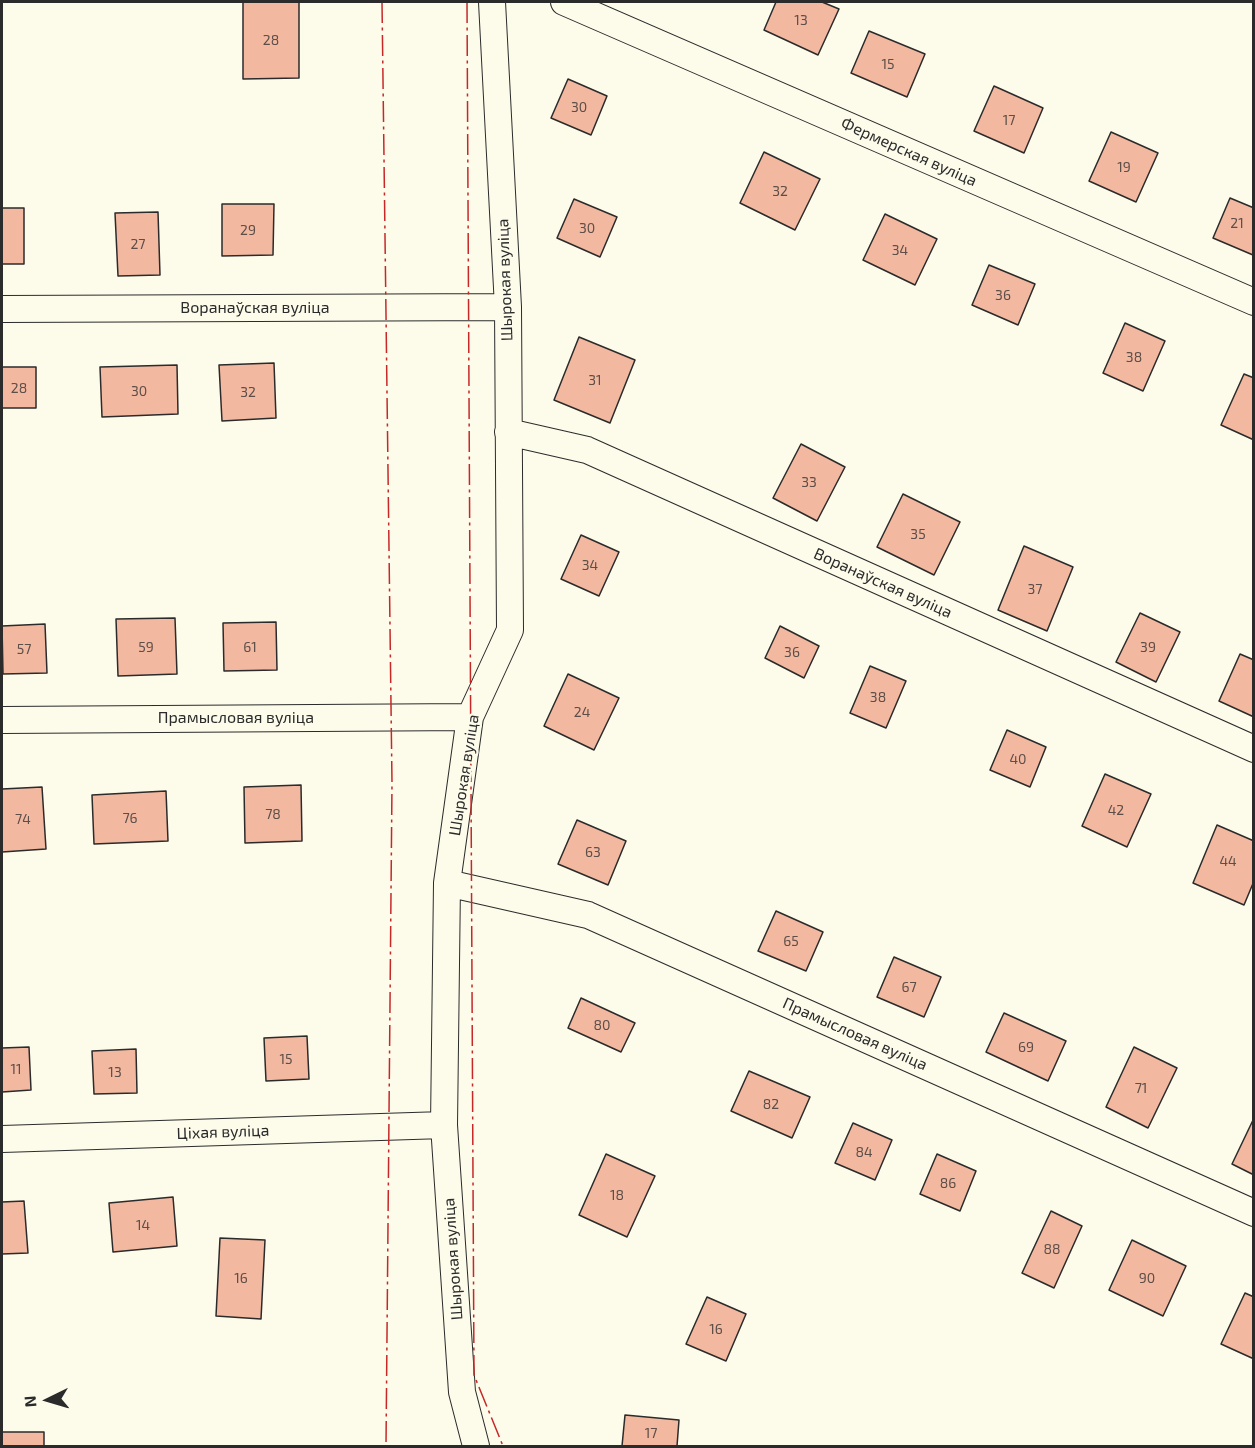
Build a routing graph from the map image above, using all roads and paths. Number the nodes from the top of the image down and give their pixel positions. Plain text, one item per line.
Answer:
1 (492, 2) edge
2 (564, 2) edge
3 (1254, 302) edge
4 (508, 307) junction
5 (2, 309) edge
6 (508, 432) junction
7 (470, 717) junction
8 (2, 720) edge
9 (1254, 749) edge
10 (447, 883) junction
11 (444, 1125) junction
12 (2, 1139) edge
13 (1254, 1213) edge
14 (476, 1446) edge

1 - 4 street, Шырокая вуліца
2 - 3 street, Фермерская вуліца
4 - 5 street, Воранаўская вуліца
4 - 6 street, Шырокая вуліца
6 - 7 street, Шырокая вуліца
6 - 9 street, Воранаўская вуліца
7 - 8 street, Прамысловая вуліца
7 - 10 street, Шырокая вуліца
10 - 11 street, Шырокая вуліца
10 - 13 street, Прамысловая вуліца
11 - 12 street, Ціхая вуліца
11 - 14 street, Шырокая вуліца

